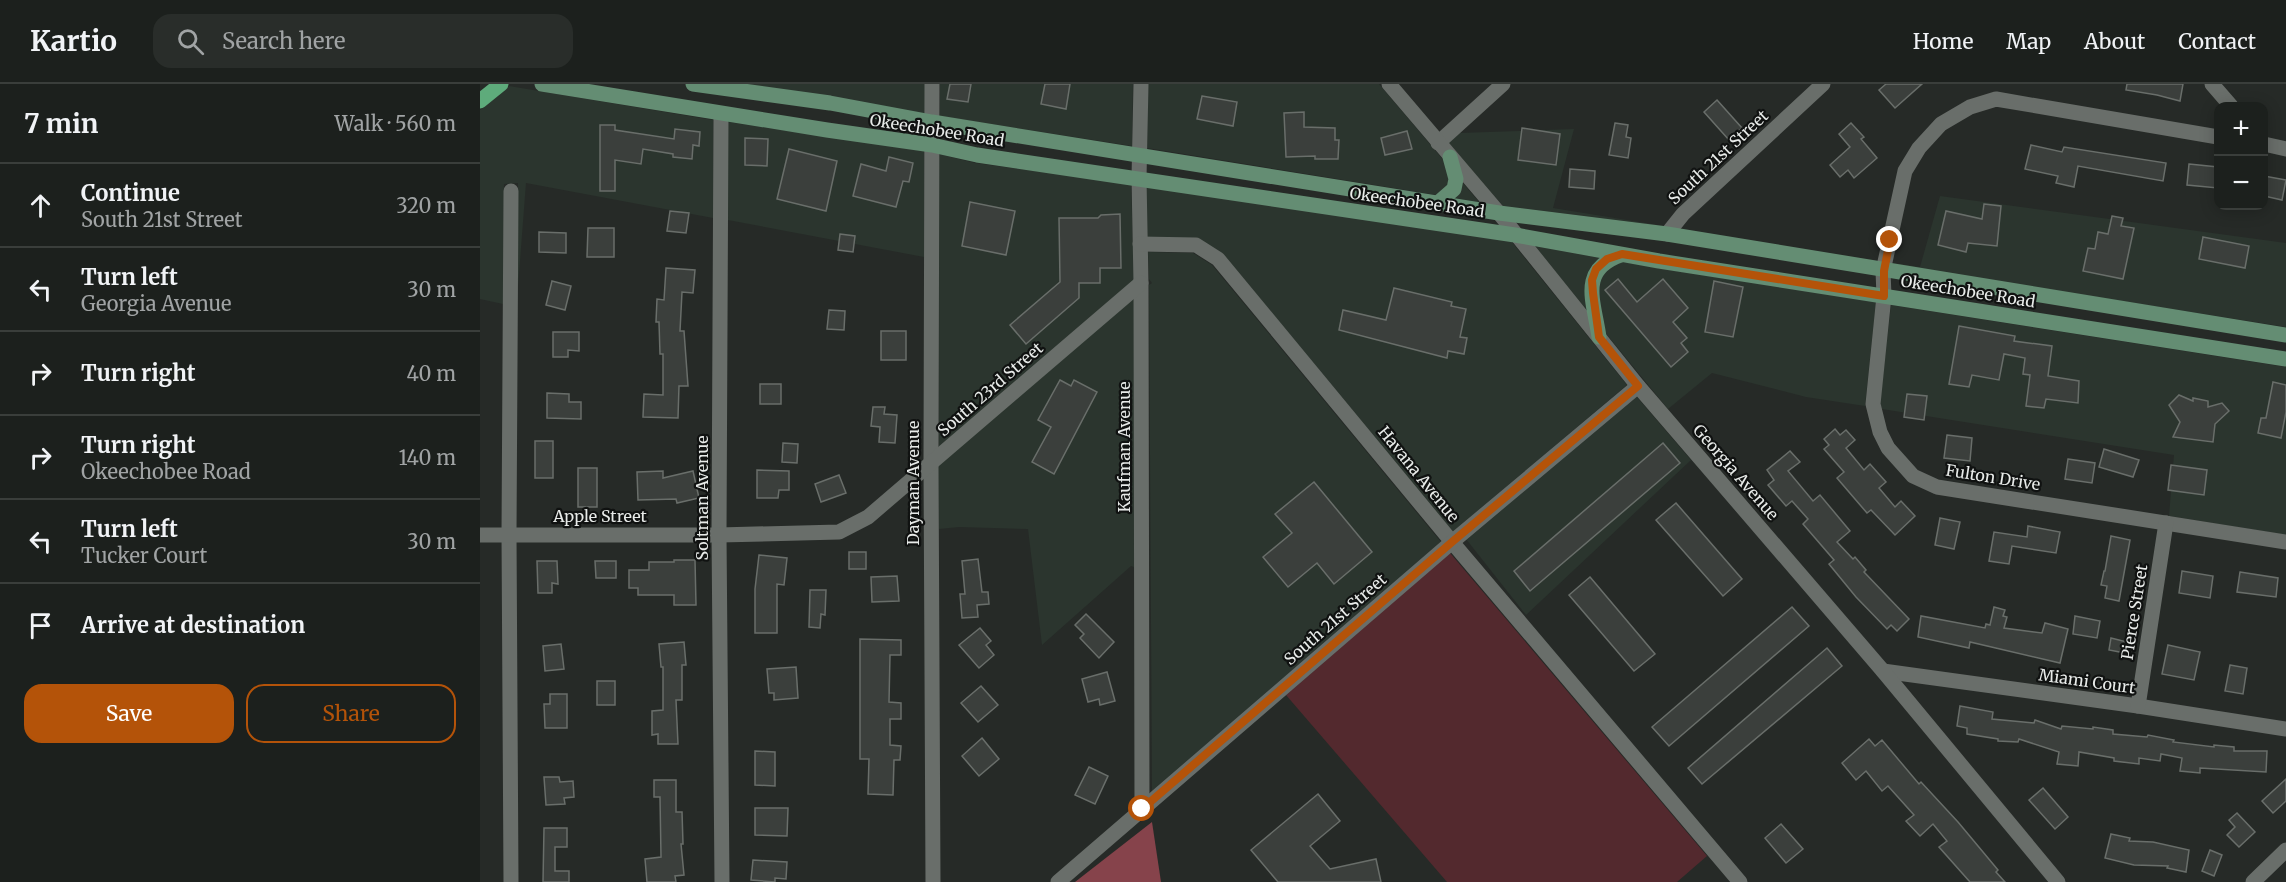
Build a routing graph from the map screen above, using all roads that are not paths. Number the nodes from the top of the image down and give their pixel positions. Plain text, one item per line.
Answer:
1 (501, 84) edge
2 (542, 84) edge
3 (693, 84) edge
4 (932, 84) edge
5 (1141, 84) edge
6 (1389, 84) edge
7 (1503, 84) edge
8 (1823, 84) edge
9 (2212, 84) edge
10 (720, 86) edge
11 (480, 101) edge
12 (2228, 102) edge
13 (721, 114) junction
14 (932, 123) junction
15 (2214, 135) edge
16 (1438, 143) junction
17 (932, 145) junction
18 (2268, 145) edge
19 (2286, 149) edge
20 (1140, 154) junction
21 (1450, 157) junction
22 (1139, 178) junction
23 (511, 191) dead end
24 (1438, 203) junction
25 (1499, 213) junction
26 (1667, 234) junction
27 (1515, 235) junction
28 (1140, 244) junction
29 (1622, 254) junction
30 (1884, 271) junction
31 (1141, 283) junction
32 (1884, 296) junction
33 (2286, 335) edge
34 (1599, 337) junction
35 (2286, 359) edge
36 (1638, 386) junction
37 (931, 463) junction
38 (2166, 523) junction
39 (509, 534) junction
40 (480, 535) edge
41 (719, 535) junction
42 (1452, 542) junction
43 (2286, 542) edge
44 (1883, 671) junction
45 (2138, 706) junction
46 (2286, 729) edge
47 (1142, 809) junction
48 (2286, 850) edge
49 (511, 882) edge
50 (722, 882) edge
51 (933, 882) edge
52 (1058, 882) edge
53 (1740, 882) edge
54 (2058, 882) edge
55 (2253, 882) edge

1 - 11 main road
2 - 13 main road, Okeechobee Road
3 - 10 main road, Okeechobee Road
4 - 14 street, Dayman Avenue
5 - 20 street, Kaufman Avenue
6 - 16 street, Georgia Avenue
7 - 16 street
8 - 26 street, South 21st Street
9 - 12 street
10 - 14 main road, Okeechobee Road
13 - 17 main road, Okeechobee Road
13 - 41 street, Soltman Avenue
14 - 17 street, Dayman Avenue
14 - 20 main road, Okeechobee Road
15 - 30 street, Fulton Drive
16 - 21 street, Georgia Avenue
17 - 22 main road, Okeechobee Road
17 - 37 street, Dayman Avenue
18 - 19 street
20 - 22 street, Kaufman Avenue
20 - 24 main road, Okeechobee Road
21 - 24 main road
21 - 25 street, Georgia Avenue
22 - 27 main road, Okeechobee Road
22 - 28 street, Kaufman Avenue
23 - 39 street
24 - 25 main road, Okeechobee Road
25 - 26 main road, Okeechobee Road
25 - 27 street, Georgia Avenue
26 - 30 main road, Okeechobee Road
27 - 29 main road, Okeechobee Road
27 - 34 street, Georgia Avenue
28 - 31 street, Kaufman Avenue
28 - 42 street, Havana Avenue
29 - 32 main road, Okeechobee Road
29 - 34 main road
30 - 32 street, Fulton Drive
30 - 33 main road, Okeechobee Road
31 - 37 street, South 23rd Street
31 - 47 street, Kaufman Avenue
32 - 35 main road, Okeechobee Road
32 - 38 street, Fulton Drive
34 - 36 street, Georgia Avenue
36 - 42 street, South 21st Street
36 - 44 street, Georgia Avenue
37 - 41 street, South 23rd Street
37 - 51 street, Dayman Avenue
38 - 43 street, Fulton Drive
38 - 45 street, Pierce Street
39 - 40 street, Apple Street
39 - 41 street, Apple Street
39 - 49 street
41 - 50 street, Soltman Avenue
42 - 47 street, South 21st Street
42 - 53 street, Havana Avenue
44 - 45 street, Miami Court
44 - 54 street, Georgia Avenue
45 - 46 street, Miami Court
47 - 52 street, South 21st Street
48 - 55 street

